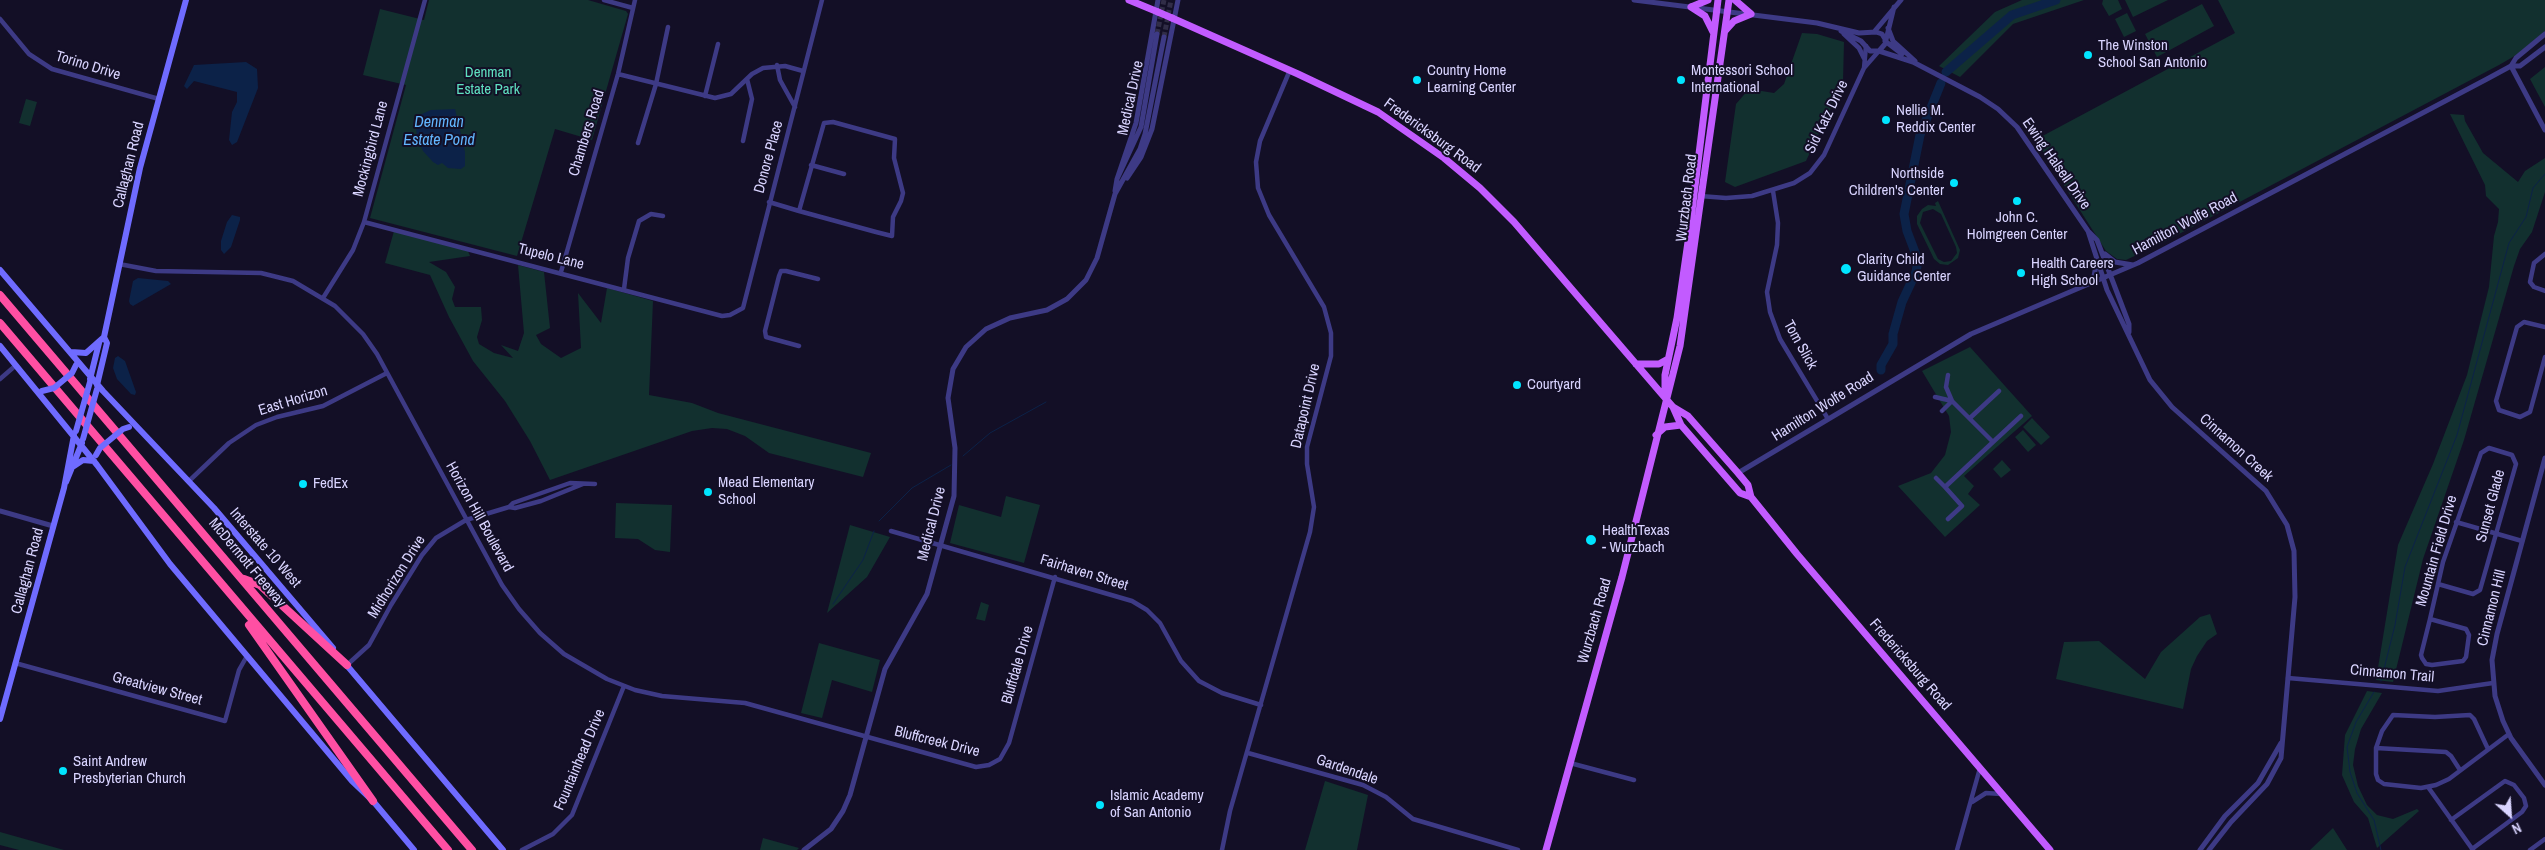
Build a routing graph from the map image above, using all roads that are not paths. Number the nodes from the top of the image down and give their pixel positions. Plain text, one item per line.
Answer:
1 (186, 0) edge
2 (425, 0) edge
3 (604, 0) edge
4 (635, 0) edge
5 (822, 0) edge
6 (1129, 0) edge
7 (1158, 0) edge
8 (1178, 0) edge
9 (1634, 0) edge
10 (1708, 0) edge
11 (1718, 0) edge
12 (1729, 0) edge
13 (1735, 0) edge
14 (1901, 0) edge
15 (1691, 7) junction
16 (1894, 7) junction
17 (633, 8) junction
18 (1717, 9) junction
19 (1157, 11) junction
20 (1727, 11) junction
21 (1751, 14) junction
22 (0, 18) edge
23 (1173, 19) junction
24 (1832, 26) junction
25 (1888, 27) junction
26 (668, 28) dead end
27 (1840, 30) junction
28 (1872, 32) junction
29 (1157, 34) tunnel mouth
30 (1723, 34) junction
31 (2545, 34) edge
32 (1713, 36) junction
33 (1164, 37) tunnel mouth
34 (1885, 40) junction
35 (718, 44) dead end
36 (1865, 45) junction
37 (2545, 47) edge
38 (1879, 51) junction
39 (1864, 58) junction
40 (1917, 63) junction
41 (777, 65) junction
42 (2511, 66) junction
43 (1924, 67) junction
44 (1864, 68) junction
45 (1290, 70) junction
46 (803, 71) junction
47 (618, 74) junction
48 (747, 79) junction
49 (656, 84) junction
50 (705, 96) junction
51 (159, 99) junction
52 (795, 107) junction
53 (2545, 130) edge
54 (743, 142) dead end
55 (638, 143) dead end
56 (811, 165) junction
57 (844, 174) dead end
58 (1118, 180) junction
59 (1773, 190) junction
60 (1114, 194) junction
61 (1697, 195) junction
62 (769, 202) junction
63 (799, 211) junction
64 (663, 216) dead end
65 (364, 222) junction
66 (2088, 231) junction
67 (2103, 252) junction
68 (2545, 254) edge
69 (2098, 258) junction
70 (119, 264) junction
71 (2134, 266) junction
72 (0, 270) edge
73 (561, 272) junction
74 (2112, 276) junction
75 (818, 279) dead end
76 (2104, 279) junction
77 (2084, 287) junction
78 (624, 289) junction
79 (2545, 291) edge
80 (0, 295) edge
81 (323, 298) junction
82 (732, 314) joint
83 (0, 323) edge
84 (2545, 327) edge
85 (2129, 332) junction
86 (102, 339) junction
87 (0, 346) edge
88 (799, 346) dead end
89 (73, 355) junction
90 (2545, 357) edge
91 (1668, 359) junction
92 (1636, 364) junction
93 (15, 366) junction
94 (387, 373) junction
95 (1948, 375) dead end
96 (0, 379) edge
97 (90, 379) junction
98 (97, 387) junction
99 (34, 389) junction
100 (1999, 391) dead end
101 (1935, 397) dead end
102 (1666, 398) junction
103 (1952, 401) junction
104 (1674, 406) junction
105 (1942, 411) dead end
106 (2021, 416) dead end
107 (1970, 418) junction
108 (1828, 419) junction
109 (1681, 424) junction
110 (139, 429) junction
111 (75, 434) junction
112 (1656, 435) junction
113 (82, 442) junction
114 (1993, 442) junction
115 (2484, 450) joint
116 (2545, 458) edge
117 (96, 460) junction
118 (74, 467) junction
119 (1722, 472) junction
120 (1738, 473) junction
121 (1936, 478) dead end
122 (189, 481) junction
123 (584, 484) junction
124 (596, 484) dead end
125 (1945, 486) junction
126 (64, 488) junction
127 (555, 488) junction
128 (558, 495) junction
129 (1751, 497) junction
130 (509, 507) junction
131 (0, 511) edge
132 (1948, 518) dead end
133 (466, 520) junction
134 (2456, 522) junction
135 (53, 526) junction
136 (891, 531) dead end
137 (2497, 533) junction
138 (2522, 541) junction
139 (941, 546) junction
140 (1055, 577) junction
141 (242, 578) junction
142 (219, 583) junction
143 (2438, 584) junction
144 (2430, 619) junction
145 (247, 656) junction
146 (16, 663) junction
147 (347, 665) junction
148 (2288, 678) junction
149 (2493, 683) junction
150 (624, 686) junction
151 (1261, 705) junction
152 (0, 719) edge
153 (2509, 734) junction
154 (867, 736) junction
155 (2281, 743) junction
156 (2376, 748) junction
157 (2488, 749) junction
158 (1248, 752) junction
159 (1000, 758) joint
160 (1570, 763) junction
161 (2269, 765) junction
162 (1980, 768) junction
163 (2277, 768) junction
164 (2460, 770) junction
165 (1634, 780) dead end
166 (2545, 784) edge
167 (2428, 787) junction
168 (2003, 794) junction
169 (373, 801) junction
170 (1971, 803) junction
171 (2451, 820) junction
172 (2545, 839) edge
173 (414, 850) edge
174 (448, 850) edge
175 (472, 850) edge
176 (503, 850) edge
177 (522, 850) edge
178 (804, 850) edge
179 (1222, 850) edge
180 (1518, 850) edge
181 (1546, 850) edge
182 (1958, 850) edge
183 (2050, 850) edge
184 (2200, 850) edge
185 (2209, 850) edge
186 (2472, 850) edge
187 (2530, 850) edge

1 - 51 main road, Callaghan Road
2 - 65 street, Mockingbird Lane
3 - 17 street
4 - 17 street, Chambers Road
5 - 46 street, Donore Place
6 - 19 main road, Fredericksburg Road
7 - 19 street
8 - 23 street
9 - 15 street, Ewing Halsell Drive
10 - 15 main road
11 - 18 main road, Wurzbach Road
12 - 20 main road, Wurzbach Road
13 - 21 main road
14 - 16 street
15 - 18 street, Ewing Halsell Drive
15 - 32 main road
16 - 25 street
16 - 28 street
17 - 47 street, Chambers Road
18 - 20 street, Ewing Halsell Drive
18 - 32 main road, Wurzbach Road
19 - 23 main road, Fredericksburg Road, bridge
19 - 58 street
20 - 21 street, Ewing Halsell Drive
20 - 30 main road, Wurzbach Road
21 - 24 street, Ewing Halsell Drive
21 - 30 main road
22 - 51 street, Torino Drive
23 - 45 main road, Fredericksburg Road
23 - 60 street
24 - 27 street, Ewing Halsell Drive
24 - 28 street, Ewing Halsell Drive
25 - 34 street
25 - 40 street
26 - 49 street
27 - 36 street, Ewing Halsell Drive
27 - 39 street
28 - 34 street, Ewing Halsell Drive
28 - 36 street
29 - 58 street, Medical Drive
30 - 61 main road, Wurzbach Road
31 - 42 street, Hamilton Wolfe Road
32 - 61 main road, Wurzbach Road
33 - 60 street, Medical Drive
34 - 38 street
34 - 40 street, Ewing Halsell Drive
35 - 50 street
36 - 38 street, Ewing Halsell Drive
36 - 39 street, Sid Katz Drive
37 - 42 street, Hamilton Wolfe Road
38 - 43 street, Ewing Halsell Drive
38 - 44 street, Sid Katz Drive
39 - 44 street, Sid Katz Drive
40 - 43 street, Ewing Halsell Drive
41 - 46 street
41 - 48 street
41 - 52 street
42 - 53 street
42 - 71 street, Hamilton Wolfe Road
43 - 66 street, Ewing Halsell Drive
44 - 59 street, Sid Katz Drive
45 - 92 main road, Fredericksburg Road
45 - 151 street, Datapoint Drive
46 - 52 street, Donore Place
47 - 49 street
47 - 73 street, Chambers Road
48 - 50 street
48 - 54 street
49 - 50 street
49 - 55 street
51 - 70 main road, Callaghan Road
52 - 62 street, Donore Place
56 - 57 street
56 - 63 street
56 - 63 street
58 - 60 street, Medical Drive
59 - 61 street, Sid Katz Drive
59 - 108 street, Tom Slick
60 - 139 street, Medical Drive
61 - 91 main road, Wurzbach Road
61 - 102 main road, Wurzbach Road
62 - 63 street
62 - 82 street, Donore Place
64 - 78 street
65 - 73 street, Tupelo Lane
65 - 81 street, Mockingbird Lane
66 - 67 street, Ewing Halsell Drive
66 - 69 street, Ewing Halsell Drive
67 - 71 street
67 - 74 street, Ewing Halsell Drive
68 - 79 street
69 - 76 street, Ewing Halsell Drive
69 - 77 street
70 - 81 street, Horizon Hill Boulevard
70 - 86 main road, Callaghan Road
71 - 74 street, Hamilton Wolfe Road
72 - 89 main road, Interstate 10 West
73 - 78 street, Tupelo Lane
74 - 76 street, Hamilton Wolfe Road
74 - 85 street, Cinnamon Creek
75 - 88 street
76 - 77 street, Hamilton Wolfe Road
76 - 85 street, Cinnamon Creek
77 - 108 street, Hamilton Wolfe Road
78 - 82 street, Tupelo Lane
80 - 141 highway, McDermott Freeway
81 - 94 street, Horizon Hill Boulevard
83 - 142 highway
84 - 90 street
85 - 148 street, Cinnamon Creek
86 - 89 main road
86 - 97 main road, Callaghan Road
86 - 98 main road, Callaghan Road
87 - 93 main road
89 - 97 main road, Interstate 10 West
89 - 99 main road, bridge
91 - 92 main road
91 - 102 main road, Wurzbach Road
92 - 102 main road, Fredericksburg Road
93 - 96 street
93 - 99 main road
94 - 122 street, East Horizon
94 - 133 street, Horizon Hill Boulevard
95 - 103 street
97 - 98 main road, Interstate 10 West
97 - 111 main road, Callaghan Road, bridge
98 - 110 main road, Interstate 10 West
98 - 113 main road, Callaghan Road, bridge
99 - 111 main road
100 - 107 street
101 - 103 street
102 - 104 main road, Fredericksburg Road
102 - 112 main road, Wurzbach Road
103 - 105 street
103 - 107 street
104 - 109 main road, Fredericksburg Road
104 - 120 main road, Fredericksburg Road
106 - 114 street
107 - 114 street
108 - 120 street, Hamilton Wolfe Road
109 - 112 main road
109 - 119 main road, Fredericksburg Road
110 - 117 main road, bridge
110 - 122 main road, Interstate 10 West
111 - 113 main road
111 - 126 main road, Callaghan Road
112 - 160 main road, Wurzbach Road
113 - 117 main road
113 - 118 main road, Callaghan Road
114 - 125 street
115 - 134 street, Mountain Field Drive
115 - 137 street, Sunset Glade
116 - 138 street, Cinnamon Hill
117 - 118 main road
117 - 145 main road
118 - 126 main road, Callaghan Road
119 - 120 main road
119 - 129 main road, Fredericksburg Road
120 - 129 main road, Fredericksburg Road
121 - 125 street
122 - 147 main road, Interstate 10 West
123 - 124 street, Midhorizon Drive
123 - 127 street, Midhorizon Drive
123 - 128 street, Midhorizon Drive
125 - 132 street
126 - 135 main road, Callaghan Road
127 - 128 street
127 - 130 street, Midhorizon Drive
128 - 130 street, Midhorizon Drive
129 - 162 main road, Fredericksburg Road
130 - 133 street, Midhorizon Drive
131 - 135 street
133 - 147 street, Midhorizon Drive
133 - 150 street, Horizon Hill Boulevard
134 - 137 street
134 - 143 street, Mountain Field Drive
135 - 146 main road, Callaghan Road
136 - 139 street, Fairhaven Street
137 - 138 street
137 - 143 street, Sunset Glade
138 - 149 street, Cinnamon Hill
139 - 140 street, Fairhaven Street
139 - 154 street, Medical Drive
140 - 151 street, Fairhaven Street
140 - 159 street, Bluffdale Drive
141 - 147 highway
141 - 175 highway, McDermott Freeway
142 - 169 highway
142 - 174 highway
143 - 144 street, Mountain Field Drive
144 - 144 street, Mountain Field Drive
145 - 146 street, Greatview Street
145 - 169 main road
146 - 152 main road, Callaghan Road
147 - 176 main road, Interstate 10 West
148 - 149 street, Cinnamon Trail
148 - 155 street, Cinnamon Creek
149 - 153 street, Cinnamon Hill
150 - 154 street, Horizon Hill Boulevard
150 - 177 street, Fountainhead Drive
151 - 158 street, Datapoint Drive
153 - 157 street
153 - 166 street, Cinnamon Hill
154 - 159 street, Bluffcreek Drive
154 - 178 street, Medical Drive
155 - 161 street, Cinnamon Creek
155 - 163 street, Cinnamon Creek
156 - 157 street
156 - 164 street
156 - 167 street
157 - 164 street
158 - 179 street, Datapoint Drive
158 - 180 street, Gardendale
160 - 165 street
160 - 181 main road, Wurzbach Road
161 - 163 street
161 - 184 street, Cinnamon Creek
162 - 168 main road, Fredericksburg Road
162 - 170 street
163 - 185 street, Cinnamon Creek
164 - 167 street
167 - 171 street
168 - 170 street
168 - 183 main road, Fredericksburg Road
169 - 173 main road
170 - 182 street
171 - 186 street
171 - 186 street
172 - 187 street

